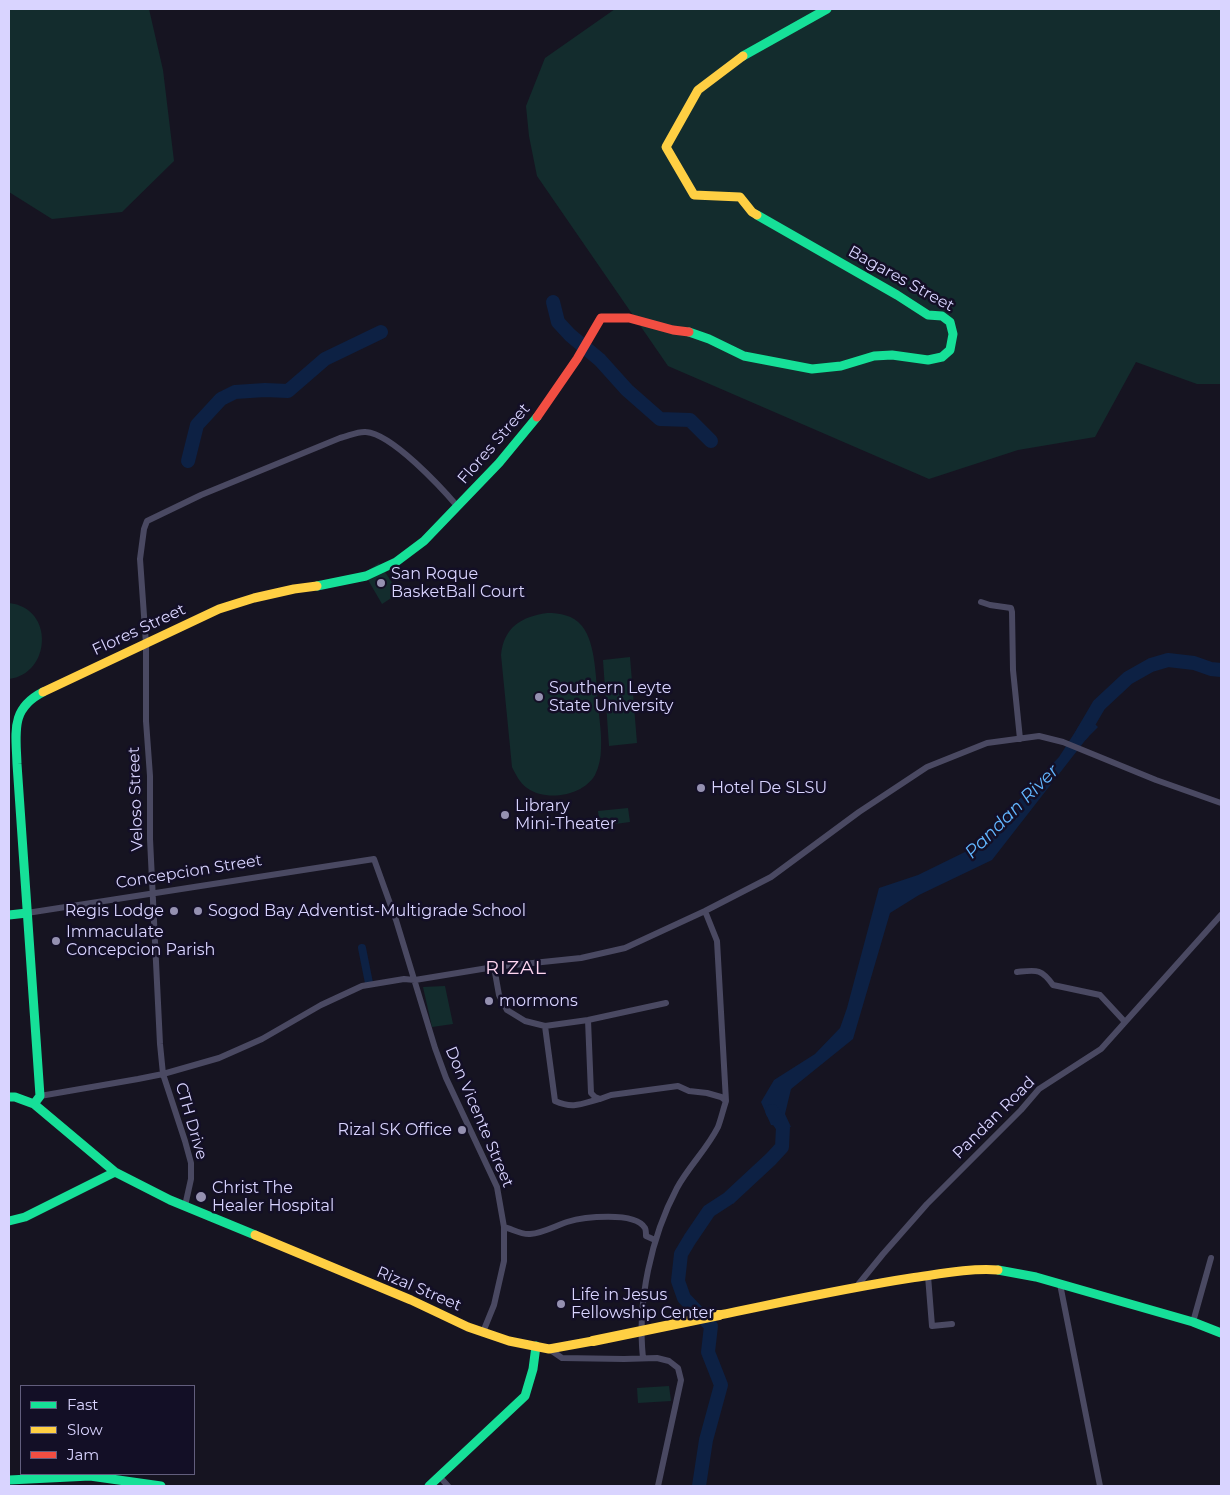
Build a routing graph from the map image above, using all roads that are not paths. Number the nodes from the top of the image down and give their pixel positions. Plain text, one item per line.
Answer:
1 (827, 9) edge
2 (577, 359) joint
3 (458, 507) junction
4 (981, 602) dead end
5 (146, 644) junction
6 (1020, 739) junction
7 (1221, 804) edge
8 (374, 859) joint
9 (154, 892) junction
10 (705, 911) junction
11 (27, 913) junction
12 (1221, 915) edge
13 (9, 916) edge
14 (494, 967) junction
15 (1017, 972) dead end
16 (415, 980) junction
17 (666, 1003) dead end
18 (588, 1020) junction
19 (1125, 1022) junction
20 (545, 1026) junction
21 (163, 1074) junction
22 (9, 1097) edge
23 (600, 1099) junction
24 (37, 1100) junction
25 (726, 1102) junction
26 (115, 1172) junction
27 (185, 1206) junction
28 (9, 1221) edge
29 (504, 1227) junction
30 (655, 1240) junction
31 (1212, 1258) dead end
32 (928, 1276) junction
33 (1060, 1284) junction
34 (857, 1286) junction
35 (1193, 1322) junction
36 (952, 1324) dead end
37 (483, 1332) junction
38 (1221, 1333) edge
39 (536, 1346) junction
40 (549, 1349) junction
41 (643, 1358) junction
42 (439, 1476) junction
43 (9, 1480) edge
44 (162, 1486) edge
45 (429, 1486) edge
46 (448, 1486) edge
47 (658, 1486) edge
48 (1100, 1486) edge

1 - 2 street, Bagares Street
2 - 3 street, Flores Street
3 - 5 street, Flores Street
3 - 5 street, Veloso Street
4 - 6 street
5 - 9 street, Veloso Street
5 - 11 street, Flores Street
6 - 7 street
6 - 10 street
8 - 9 street, Concepcion Street
8 - 16 street, Don Vicente Street
9 - 11 street, Concepcion Street
9 - 21 street, Veloso Street
10 - 14 street
10 - 25 street
11 - 13 street, Concepcion Street
11 - 24 street, Flores Street
12 - 19 street, Pandan Road
14 - 16 street
14 - 20 street
15 - 19 street
16 - 21 street
16 - 29 street, Don Vicente Street
17 - 18 street
18 - 20 street
18 - 23 street
19 - 34 street, Pandan Road
20 - 23 street
21 - 24 street
21 - 27 street, CTH Drive
22 - 24 street, Rizal Street
23 - 25 street
24 - 26 street, Rizal Street
25 - 30 street
26 - 27 street, Rizal Street
26 - 28 street
27 - 37 street, Rizal Street
29 - 30 street
29 - 37 street, Don Vicente Street
30 - 41 street
31 - 35 street
32 - 33 street, Rizal Street
32 - 34 street, Rizal Street
32 - 36 street
33 - 35 street, Rizal Street
33 - 48 street
34 - 40 street, Rizal Street, bridge
35 - 38 street, Rizal Street
37 - 39 street, Rizal Street
39 - 40 street, Rizal Street
39 - 42 street
40 - 41 street
41 - 47 street
42 - 45 street
42 - 46 street
43 - 44 street

